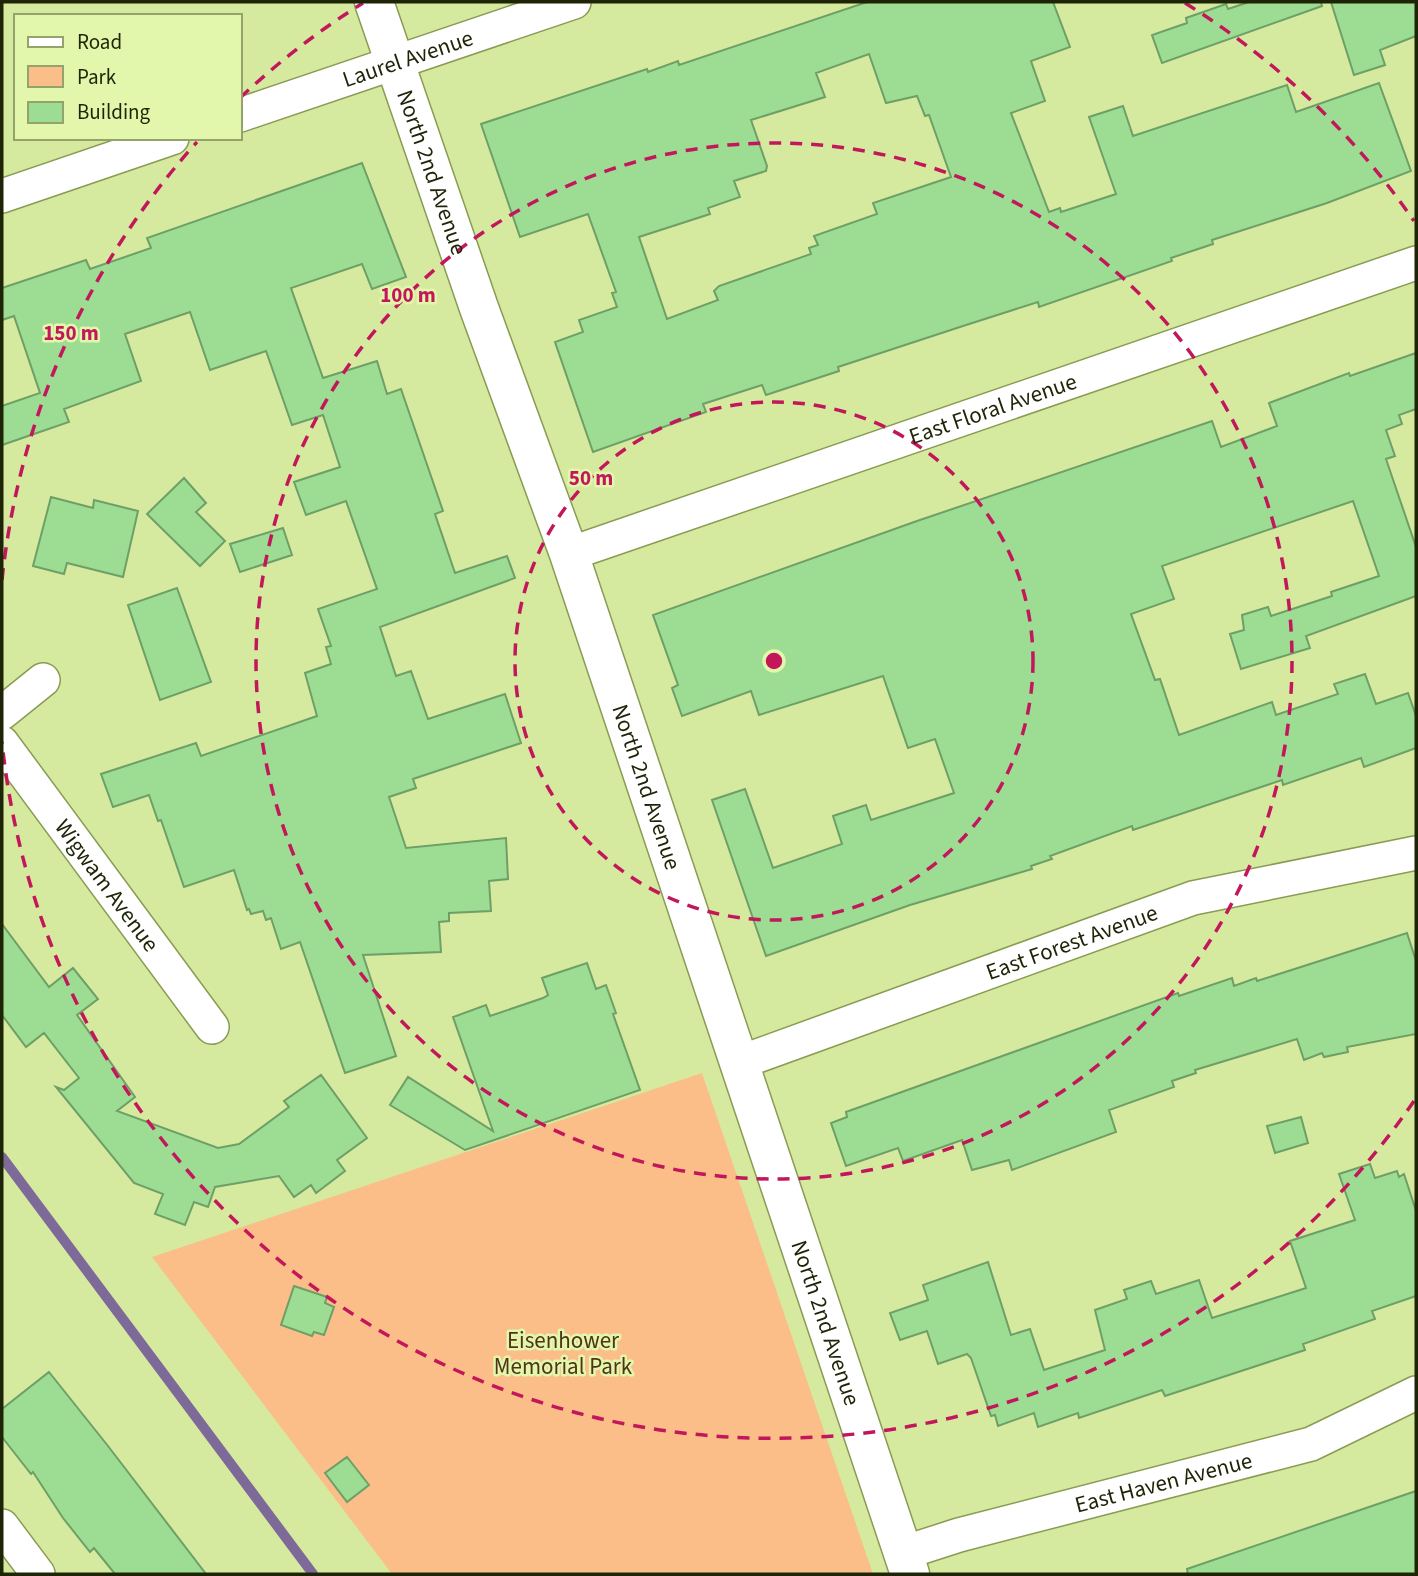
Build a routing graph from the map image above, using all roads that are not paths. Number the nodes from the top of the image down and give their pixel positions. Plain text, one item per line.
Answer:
1 (374, 2) edge
2 (573, 2) edge
3 (394, 63) junction
4 (242, 114) edge
5 (166, 140) edge
6 (2, 195) edge
7 (1416, 263) edge
8 (569, 554) junction
9 (43, 680) dead end
10 (2, 713) edge
11 (2, 743) edge
12 (1416, 853) edge
13 (212, 1027) dead end
14 (738, 1063) junction
15 (1416, 1393) edge
16 (2, 1526) edge
17 (906, 1564) edge
18 (38, 1574) edge

1 - 3 street, North 2nd Avenue
2 - 3 street, Laurel Avenue
3 - 4 street, Laurel Avenue
3 - 8 street, North 2nd Avenue
5 - 6 street
7 - 8 street, East Floral Avenue
8 - 14 street, North 2nd Avenue
9 - 10 street
11 - 13 street, Wigwam Avenue
12 - 14 street, East Forest Avenue
14 - 17 street, North 2nd Avenue
15 - 17 street, East Haven Avenue
16 - 18 street

